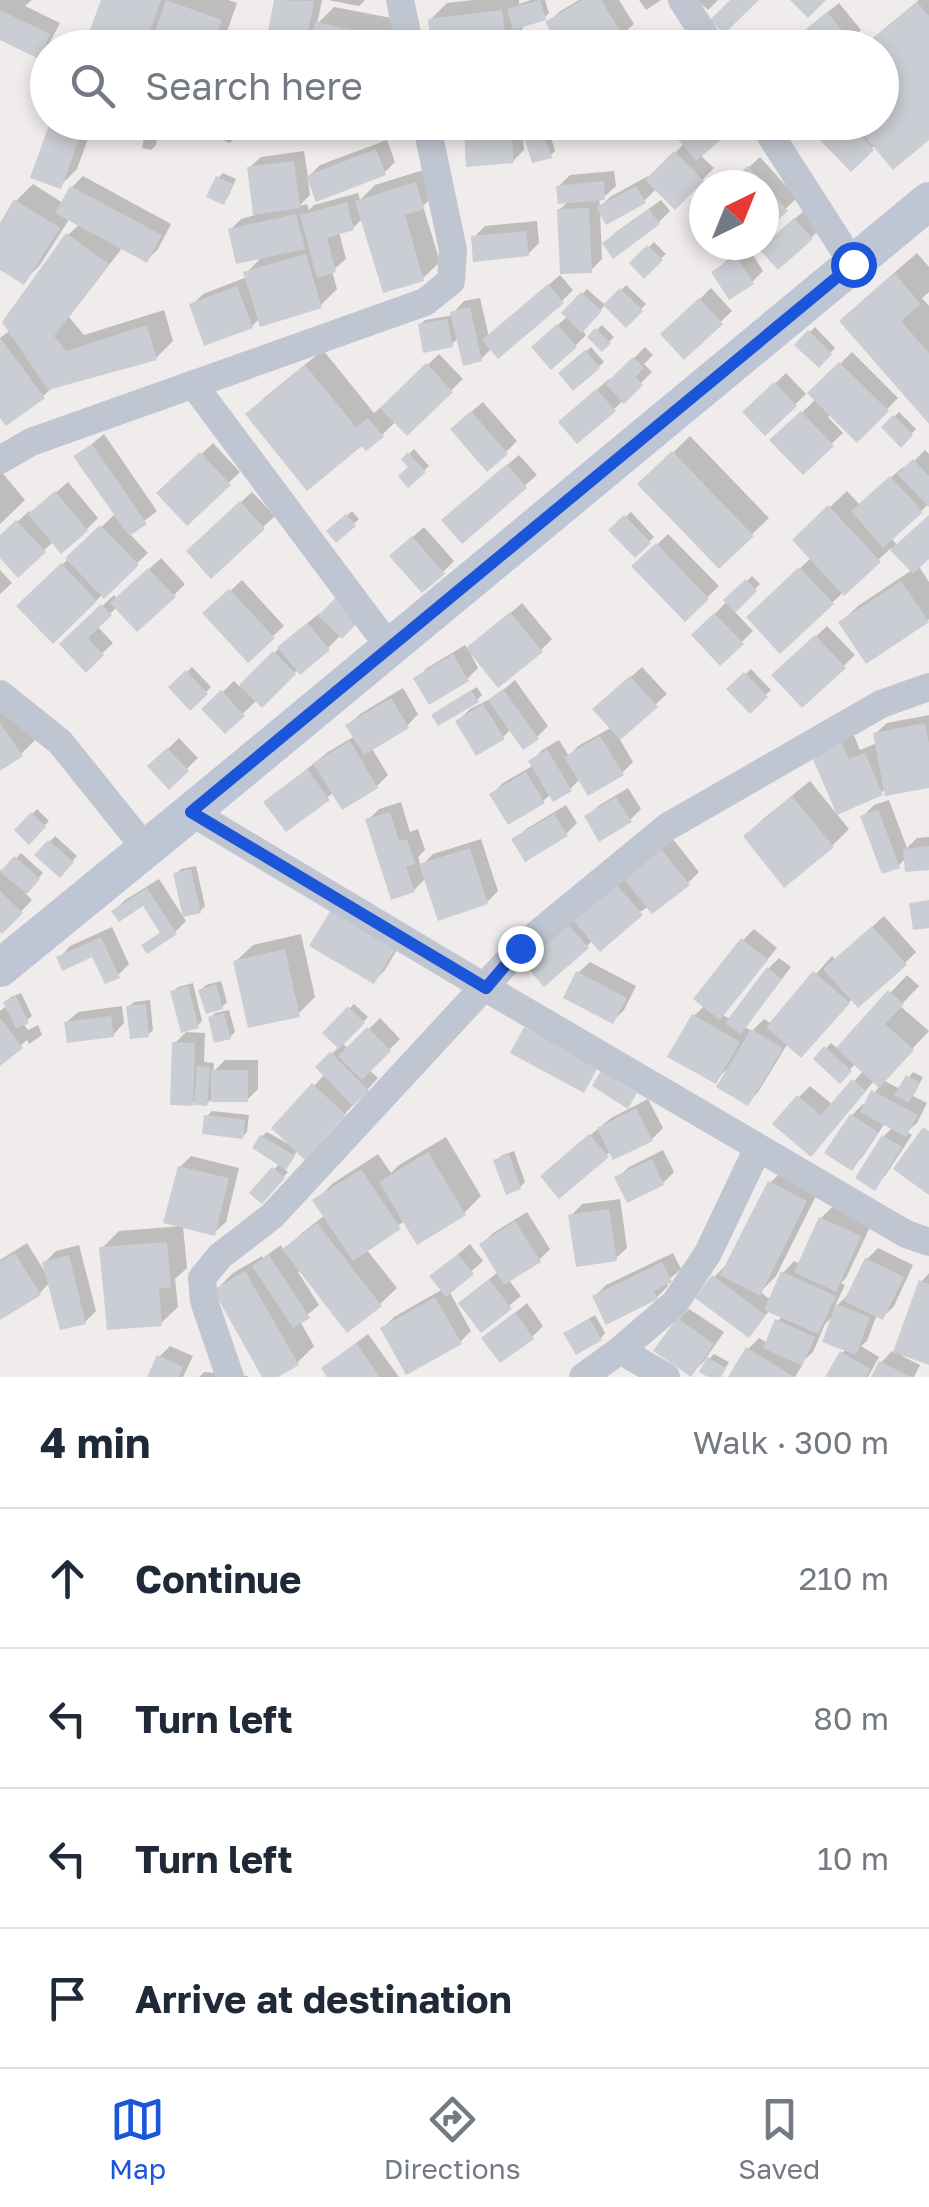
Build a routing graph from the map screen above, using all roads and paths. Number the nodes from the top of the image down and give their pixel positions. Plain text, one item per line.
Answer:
1 (400, 0) edge
2 (682, 0) edge
3 (406, 30) edge
4 (701, 30) edge
5 (430, 140) edge
6 (774, 140) edge
7 (929, 201) edge
8 (853, 264) junction
9 (194, 384) junction
10 (0, 460) edge
11 (390, 648) junction
12 (929, 687) edge
13 (0, 694) edge
14 (191, 812) junction
15 (146, 849) junction
16 (0, 968) edge
17 (486, 988) junction
18 (758, 1148) junction
19 (929, 1242) edge
20 (620, 1350) junction
21 (230, 1377) edge
22 (583, 1377) edge
23 (666, 1377) edge

1 - 3 street
2 - 4 street
5 - 9 street
6 - 8 street
7 - 8 street
8 - 11 street
9 - 10 street
9 - 11 street
11 - 14 street
12 - 17 street
13 - 15 street
14 - 15 street
14 - 17 street
15 - 16 street
17 - 18 street
17 - 21 street
18 - 19 street
18 - 20 street
20 - 22 street
20 - 23 street

